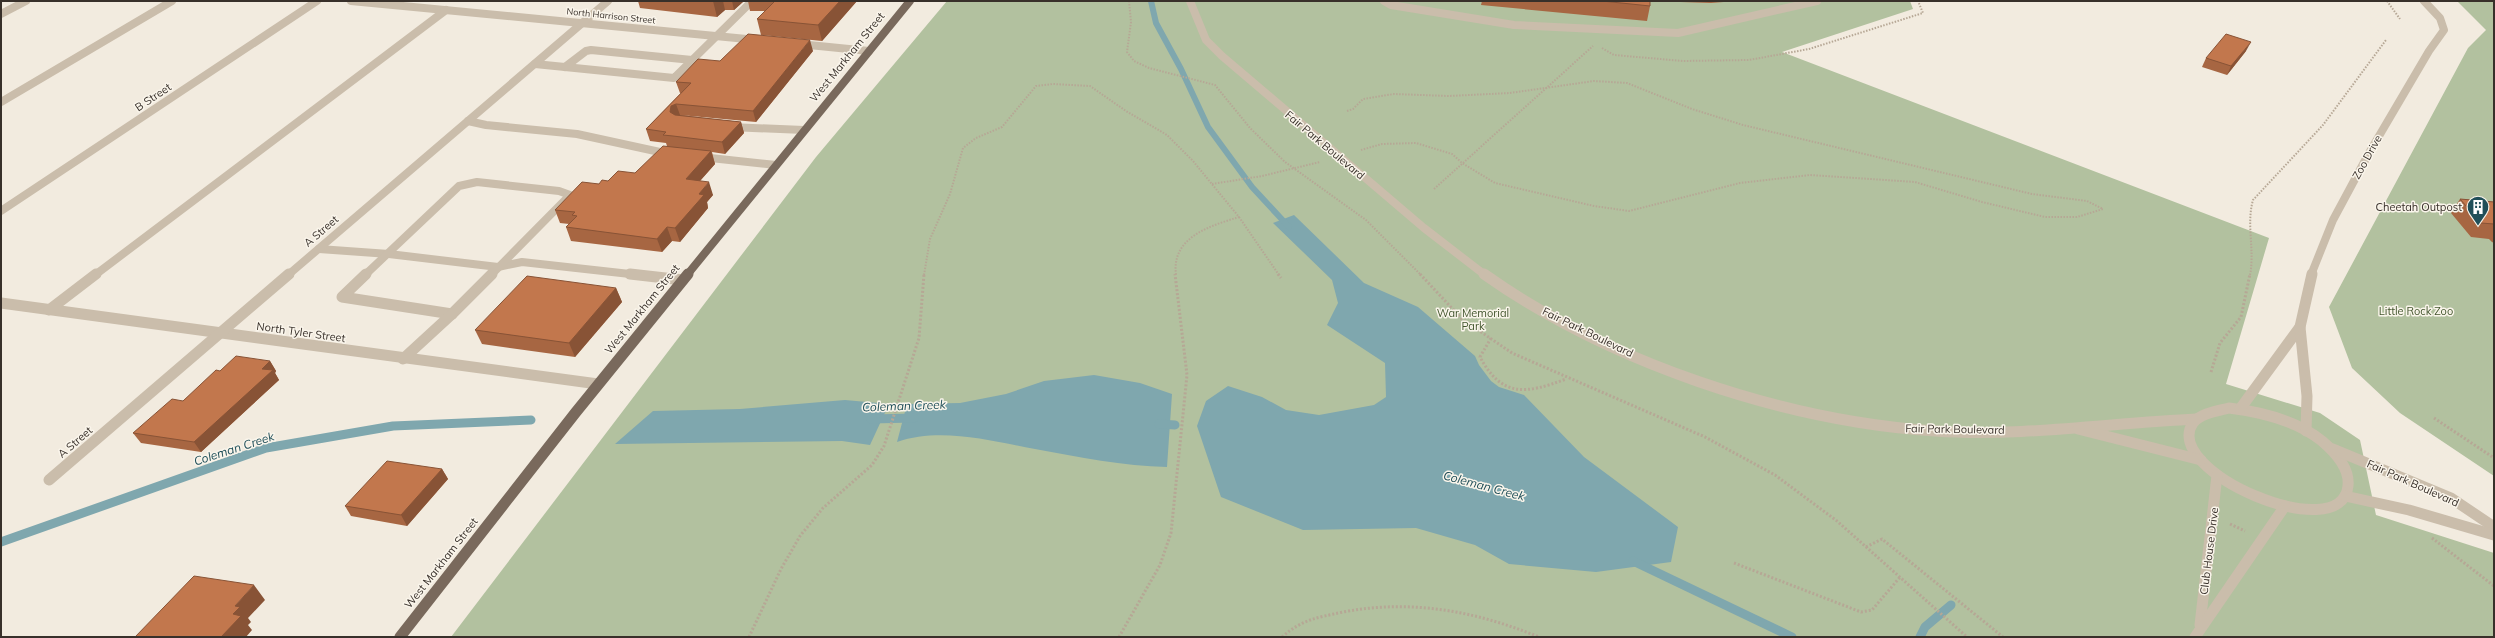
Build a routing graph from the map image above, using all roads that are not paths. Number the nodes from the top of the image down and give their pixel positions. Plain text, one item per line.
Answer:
1 (26, 1) edge
2 (172, 1) edge
3 (316, 1) edge
4 (351, 1) edge
5 (608, 1) edge
6 (910, 1) edge
7 (1190, 1) edge
8 (1384, 1) edge
9 (1817, 1) edge
10 (2424, 1) edge
11 (748, 5) dead end
12 (446, 10) junction
13 (1, 14) edge
14 (582, 23) junction
15 (716, 36) junction
16 (762, 41) edge
17 (792, 44) edge
18 (869, 51) junction
19 (692, 60) junction
20 (535, 64) junction
21 (565, 67) junction
22 (1, 102) edge
23 (468, 121) junction
24 (724, 127) edge
25 (804, 130) junction
26 (676, 154) edge
27 (690, 156) edge
28 (776, 165) junction
29 (1, 211) edge
30 (319, 249) junction
31 (389, 254) junction
32 (498, 267) junction
33 (683, 280) junction
34 (1, 303) edge
35 (49, 310) junction
36 (452, 314) junction
37 (2300, 327) junction
38 (221, 333) junction
39 (403, 359) junction
40 (598, 384) junction
41 (2240, 409) junction
42 (2196, 419) junction
43 (2072, 427) junction
44 (2306, 431) junction
45 (2328, 446) junction
46 (2201, 460) junction
47 (2217, 475) junction
48 (49, 480) dead end
49 (2345, 496) junction
50 (2285, 506) junction
51 (2494, 527) edge
52 (2494, 535) edge
53 (2198, 632) edge
54 (400, 637) edge

1 - 13 street
2 - 22 street
3 - 29 street, B Street
4 - 12 street, North Harrison Street
5 - 14 street, A Street
6 - 18 main road, West Markham Street
7 - 43 street, Fair Park Boulevard
8 - 9 street
10 - 37 street, Zoo Drive
11 - 15 street
12 - 14 street, North Harrison Street
12 - 35 street
14 - 15 street, North Harrison Street
14 - 20 street, A Street
15 - 16 street, North Harrison Street
15 - 19 street
17 - 18 street
18 - 25 main road, West Markham Street
19 - 21 street
19 - 21 street
20 - 21 street
20 - 23 street, A Street
23 - 26 street
23 - 30 street, A Street
24 - 25 street
25 - 28 main road, West Markham Street
27 - 28 street
28 - 33 main road, West Markham Street
30 - 31 street
30 - 38 street, A Street
31 - 32 street
31 - 32 street
31 - 36 street
32 - 33 street
32 - 36 street
33 - 40 main road, West Markham Street
34 - 35 street, North Tyler Street
35 - 38 street, North Tyler Street
36 - 39 street
37 - 41 street, Zoo Drive
37 - 44 street, Zoo Drive
38 - 39 street, North Tyler Street
38 - 48 street, A Street
39 - 40 street, North Tyler Street
40 - 54 main road, West Markham Street
41 - 42 street, Fair Park Boulevard
41 - 44 street, Fair Park Boulevard
42 - 43 street, Fair Park Boulevard
42 - 46 street, Fair Park Boulevard
43 - 46 street, Fair Park Boulevard
44 - 45 street, Fair Park Boulevard
45 - 49 street, Fair Park Boulevard
45 - 51 street, Fair Park Boulevard
46 - 47 street, Fair Park Boulevard
47 - 50 street, Fair Park Boulevard
47 - 53 street, Club House Drive
49 - 50 street, Fair Park Boulevard
49 - 52 street, Fair Park Boulevard
50 - 53 street, Club House Drive

